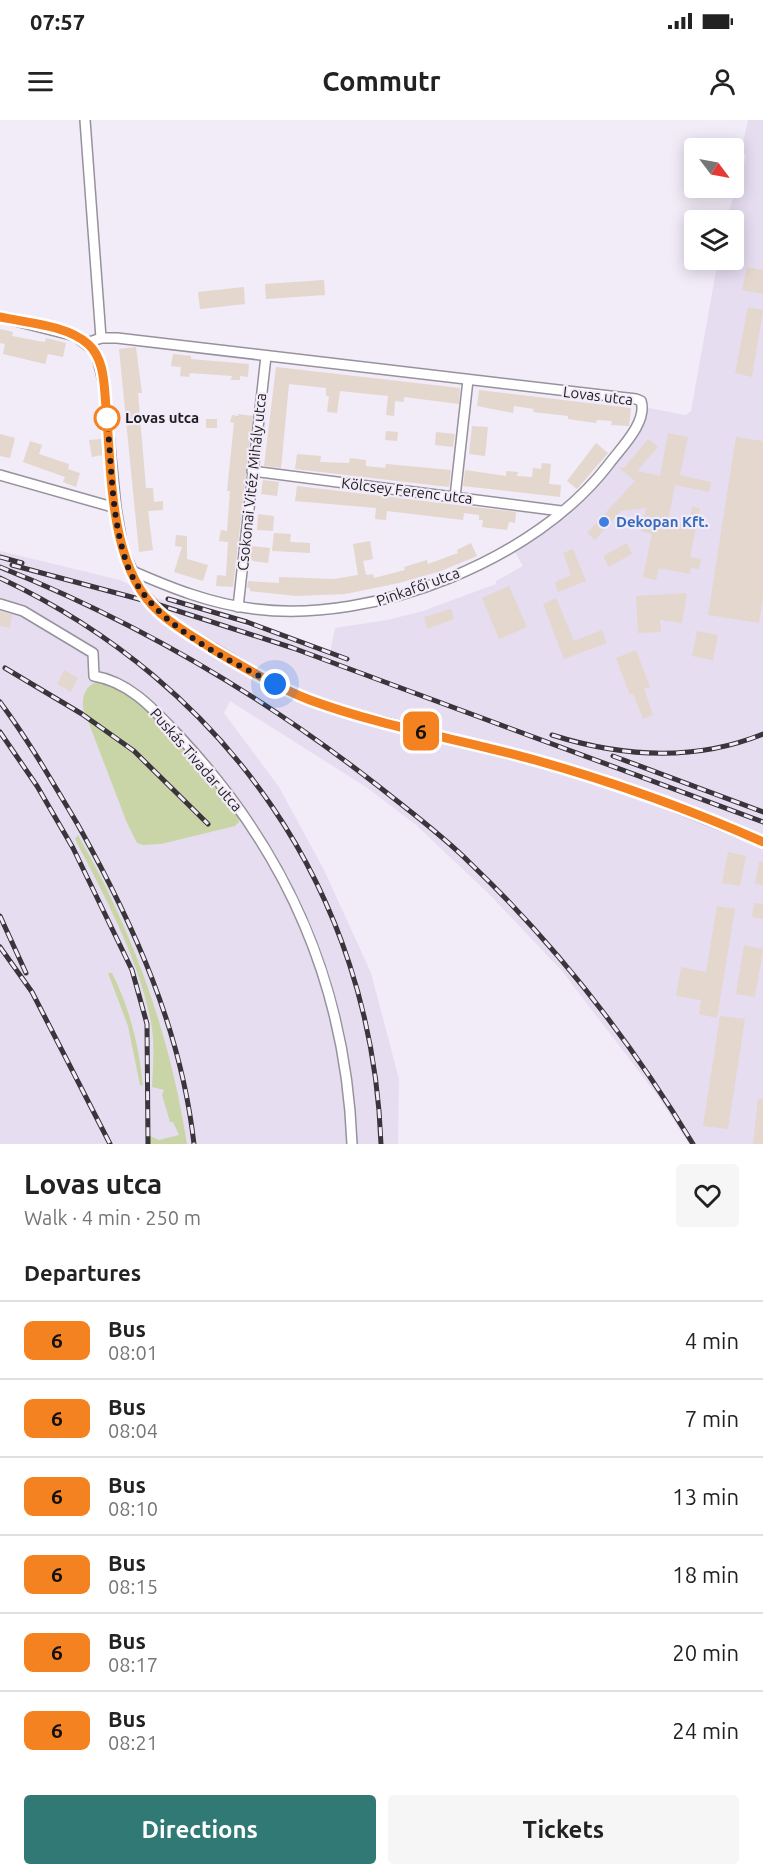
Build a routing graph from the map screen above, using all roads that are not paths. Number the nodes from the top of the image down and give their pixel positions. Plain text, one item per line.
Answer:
1 (86, 120) edge
2 (0, 317) edge
3 (101, 338) junction
4 (87, 343) junction
5 (266, 356) junction
6 (468, 380) junction
7 (643, 406) joint
8 (252, 471) junction
9 (0, 475) edge
10 (455, 497) junction
11 (116, 508) junction
12 (561, 511) junction
13 (130, 570) junction
14 (0, 604) edge
15 (238, 607) junction
16 (763, 842) edge
17 (352, 1144) edge

1 - 3 street
2 - 4 street
3 - 4 street, Lovas utca
3 - 5 street, Lovas utca
4 - 11 street
5 - 6 street, Lovas utca
5 - 8 street, Csokonai Vitéz Mihály utca
6 - 7 street, Lovas utca
6 - 10 street
7 - 12 street, Pinkafői utca
8 - 10 street, Kölcsey Ferenc utca
8 - 15 street, Csokonai Vitéz Mihály utca
9 - 11 street
10 - 12 street, Kölcsey Ferenc utca
11 - 13 street
12 - 15 street, Pinkafői utca
13 - 15 street, Pinkafői utca
13 - 16 street
14 - 17 street, Puskás Tivadar utca

